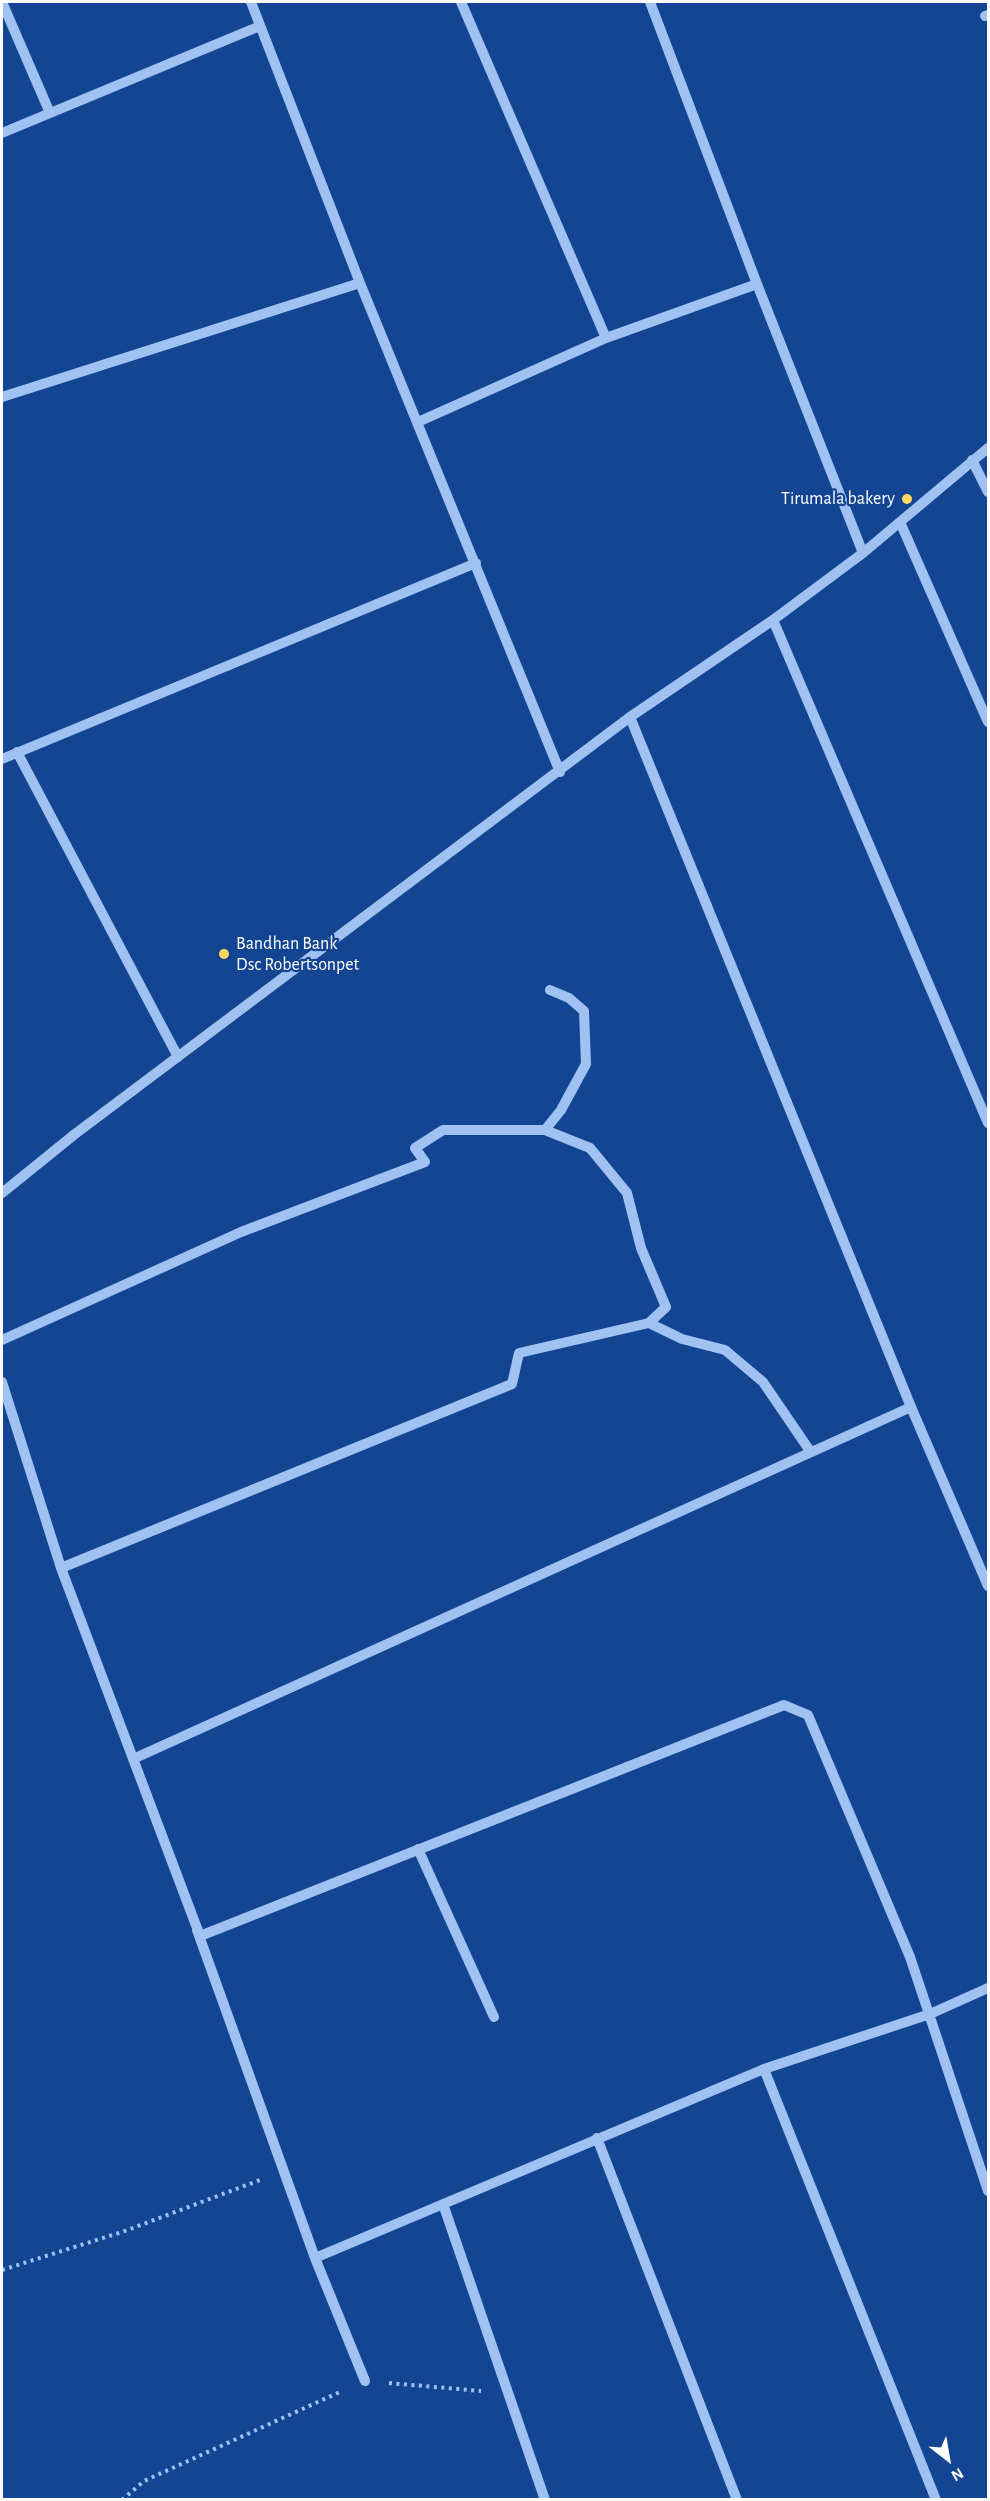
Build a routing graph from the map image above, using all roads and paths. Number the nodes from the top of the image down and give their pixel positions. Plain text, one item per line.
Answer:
1 (2, 2) edge
2 (251, 2) edge
3 (460, 2) edge
4 (650, 2) edge
5 (260, 26) junction
6 (50, 113) junction
7 (2, 133) edge
8 (360, 283) junction
9 (757, 284) junction
10 (606, 338) junction
11 (2, 397) edge
12 (417, 422) junction
13 (988, 448) edge
14 (972, 460) junction
15 (988, 492) edge
16 (900, 522) junction
17 (863, 553) junction
18 (476, 563) junction
19 (773, 620) junction
20 (630, 717) junction
21 (988, 722) edge
22 (17, 753) junction
23 (2, 759) edge
24 (560, 772) junction
25 (550, 990) dead end
26 (178, 1057) junction
27 (988, 1123) edge
28 (545, 1130) junction
29 (2, 1193) edge
30 (649, 1323) junction
31 (2, 1340) edge
32 (2, 1382) edge
33 (911, 1407) junction
34 (810, 1451) junction
35 (61, 1568) junction
36 (988, 1586) edge
37 (133, 1759) junction
38 (418, 1849) junction
39 (193, 1919) junction
40 (988, 1988) edge
41 (930, 2014) junction
42 (494, 2017) dead end
43 (764, 2069) junction
44 (597, 2138) junction
45 (283, 2171) junction
46 (988, 2191) edge
47 (443, 2204) junction
48 (315, 2258) junction
49 (2, 2270) edge
50 (364, 2381) junction
51 (508, 2393) junction
52 (122, 2499) edge
53 (545, 2499) edge
54 (737, 2499) edge
55 (936, 2499) edge

1 - 6 street
2 - 5 street
3 - 10 street
4 - 9 street
5 - 6 street
5 - 8 street
6 - 7 street
8 - 11 street
8 - 12 street
9 - 10 street
9 - 17 street
10 - 12 street
12 - 18 street
13 - 14 street
14 - 15 street
14 - 16 street
16 - 17 street
16 - 21 street
17 - 19 street
18 - 22 street
18 - 24 street
19 - 20 street
19 - 27 street
20 - 24 street
20 - 33 street
22 - 23 street
22 - 26 street
24 - 26 street
25 - 28 street
26 - 29 street
28 - 30 street
28 - 31 street
30 - 34 street
30 - 35 street
32 - 35 street
33 - 34 street
33 - 36 street
34 - 37 street
35 - 37 street
37 - 39 street
38 - 39 street
38 - 41 street
38 - 42 street
39 - 45 street
40 - 41 street
41 - 43 street
41 - 46 street
43 - 44 street
43 - 55 street
44 - 47 street
44 - 54 street
45 - 48 street
45 - 49 path
47 - 48 street
47 - 51 street
48 - 50 street
50 - 51 path
50 - 52 path
51 - 53 street

